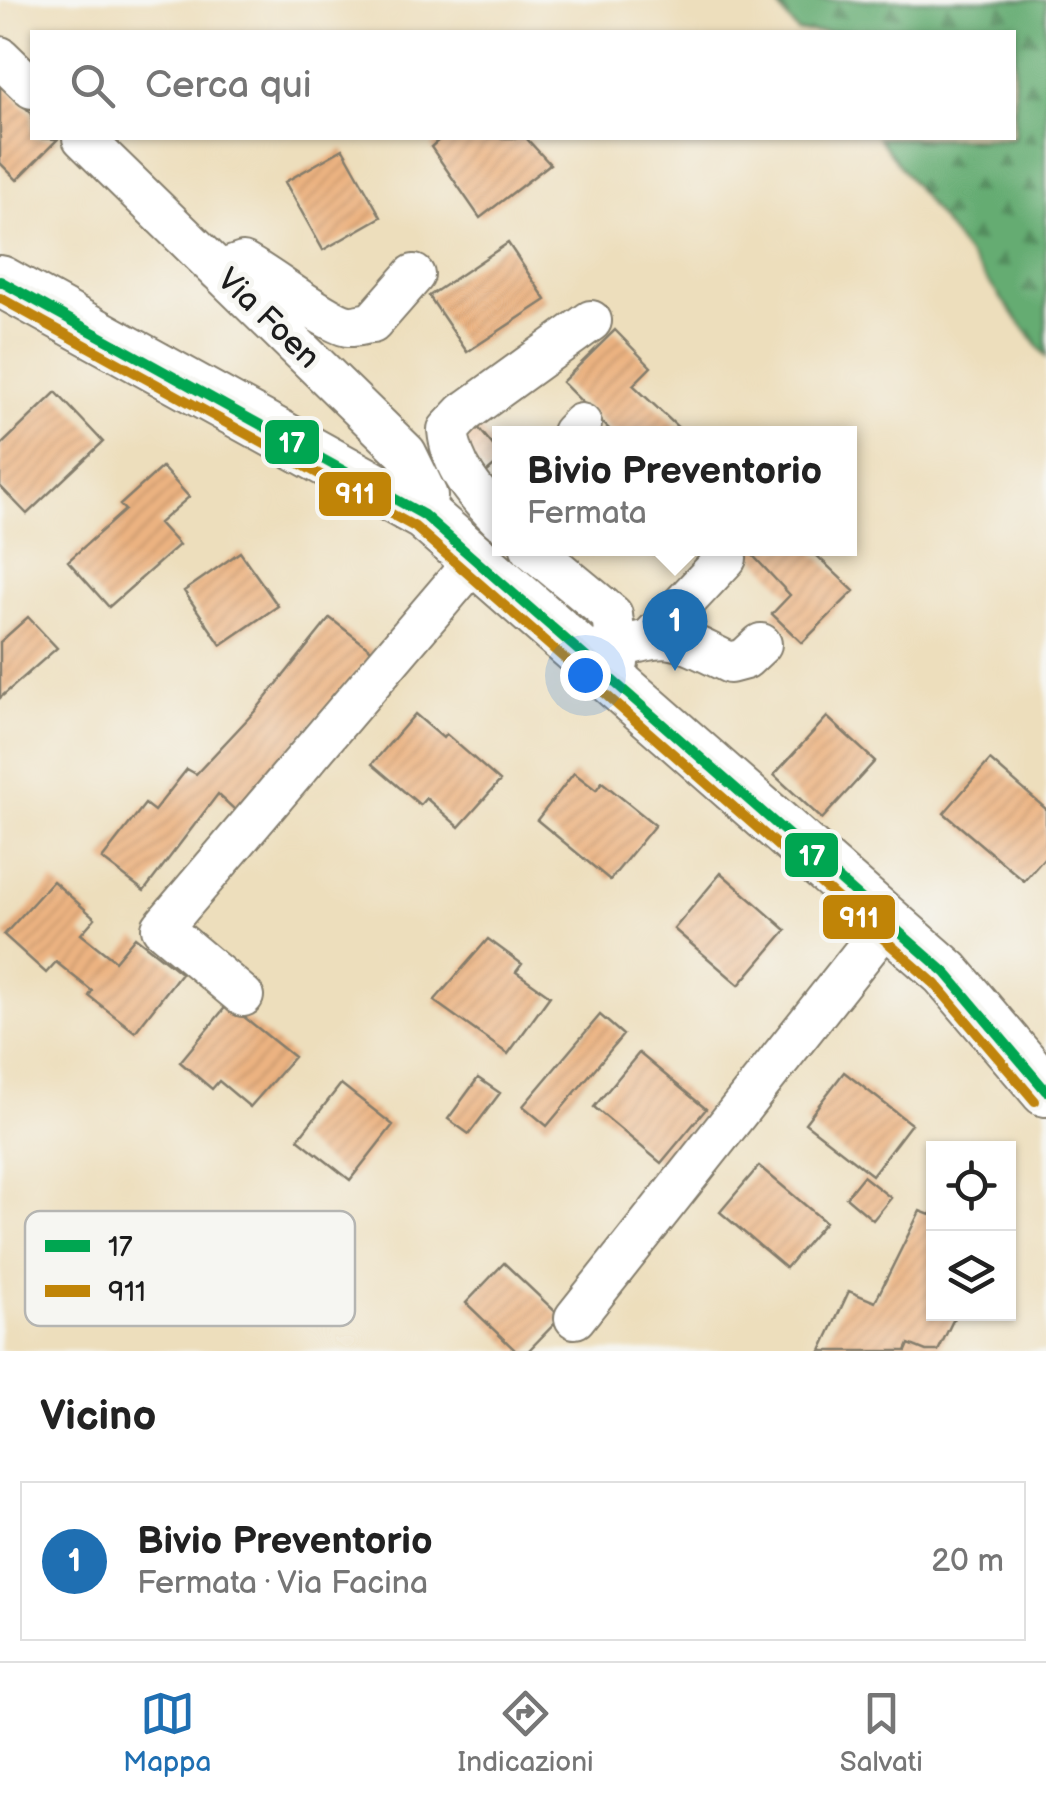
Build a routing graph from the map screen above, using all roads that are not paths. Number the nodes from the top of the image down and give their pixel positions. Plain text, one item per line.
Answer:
1 (0, 56) edge
2 (30, 86) edge
3 (85, 140) edge
4 (219, 271) junction
5 (414, 276) dead end
6 (0, 280) edge
7 (591, 321) dead end
8 (424, 515) junction
9 (492, 525) edge
10 (524, 556) edge
11 (540, 556) edge
12 (726, 558) dead end
13 (761, 644) dead end
14 (626, 654) junction
15 (888, 922) junction
16 (243, 996) dead end
17 (1046, 1091) edge
18 (576, 1318) dead end

1 - 2 street
3 - 4 street, Via Foen
4 - 5 street
4 - 8 street, Via Foen
6 - 8 main road
7 - 9 street
8 - 9 main road
9 - 16 street
10 - 14 main road
11 - 14 street
12 - 14 street
13 - 14 street
14 - 15 main road
15 - 17 main road
15 - 18 street

